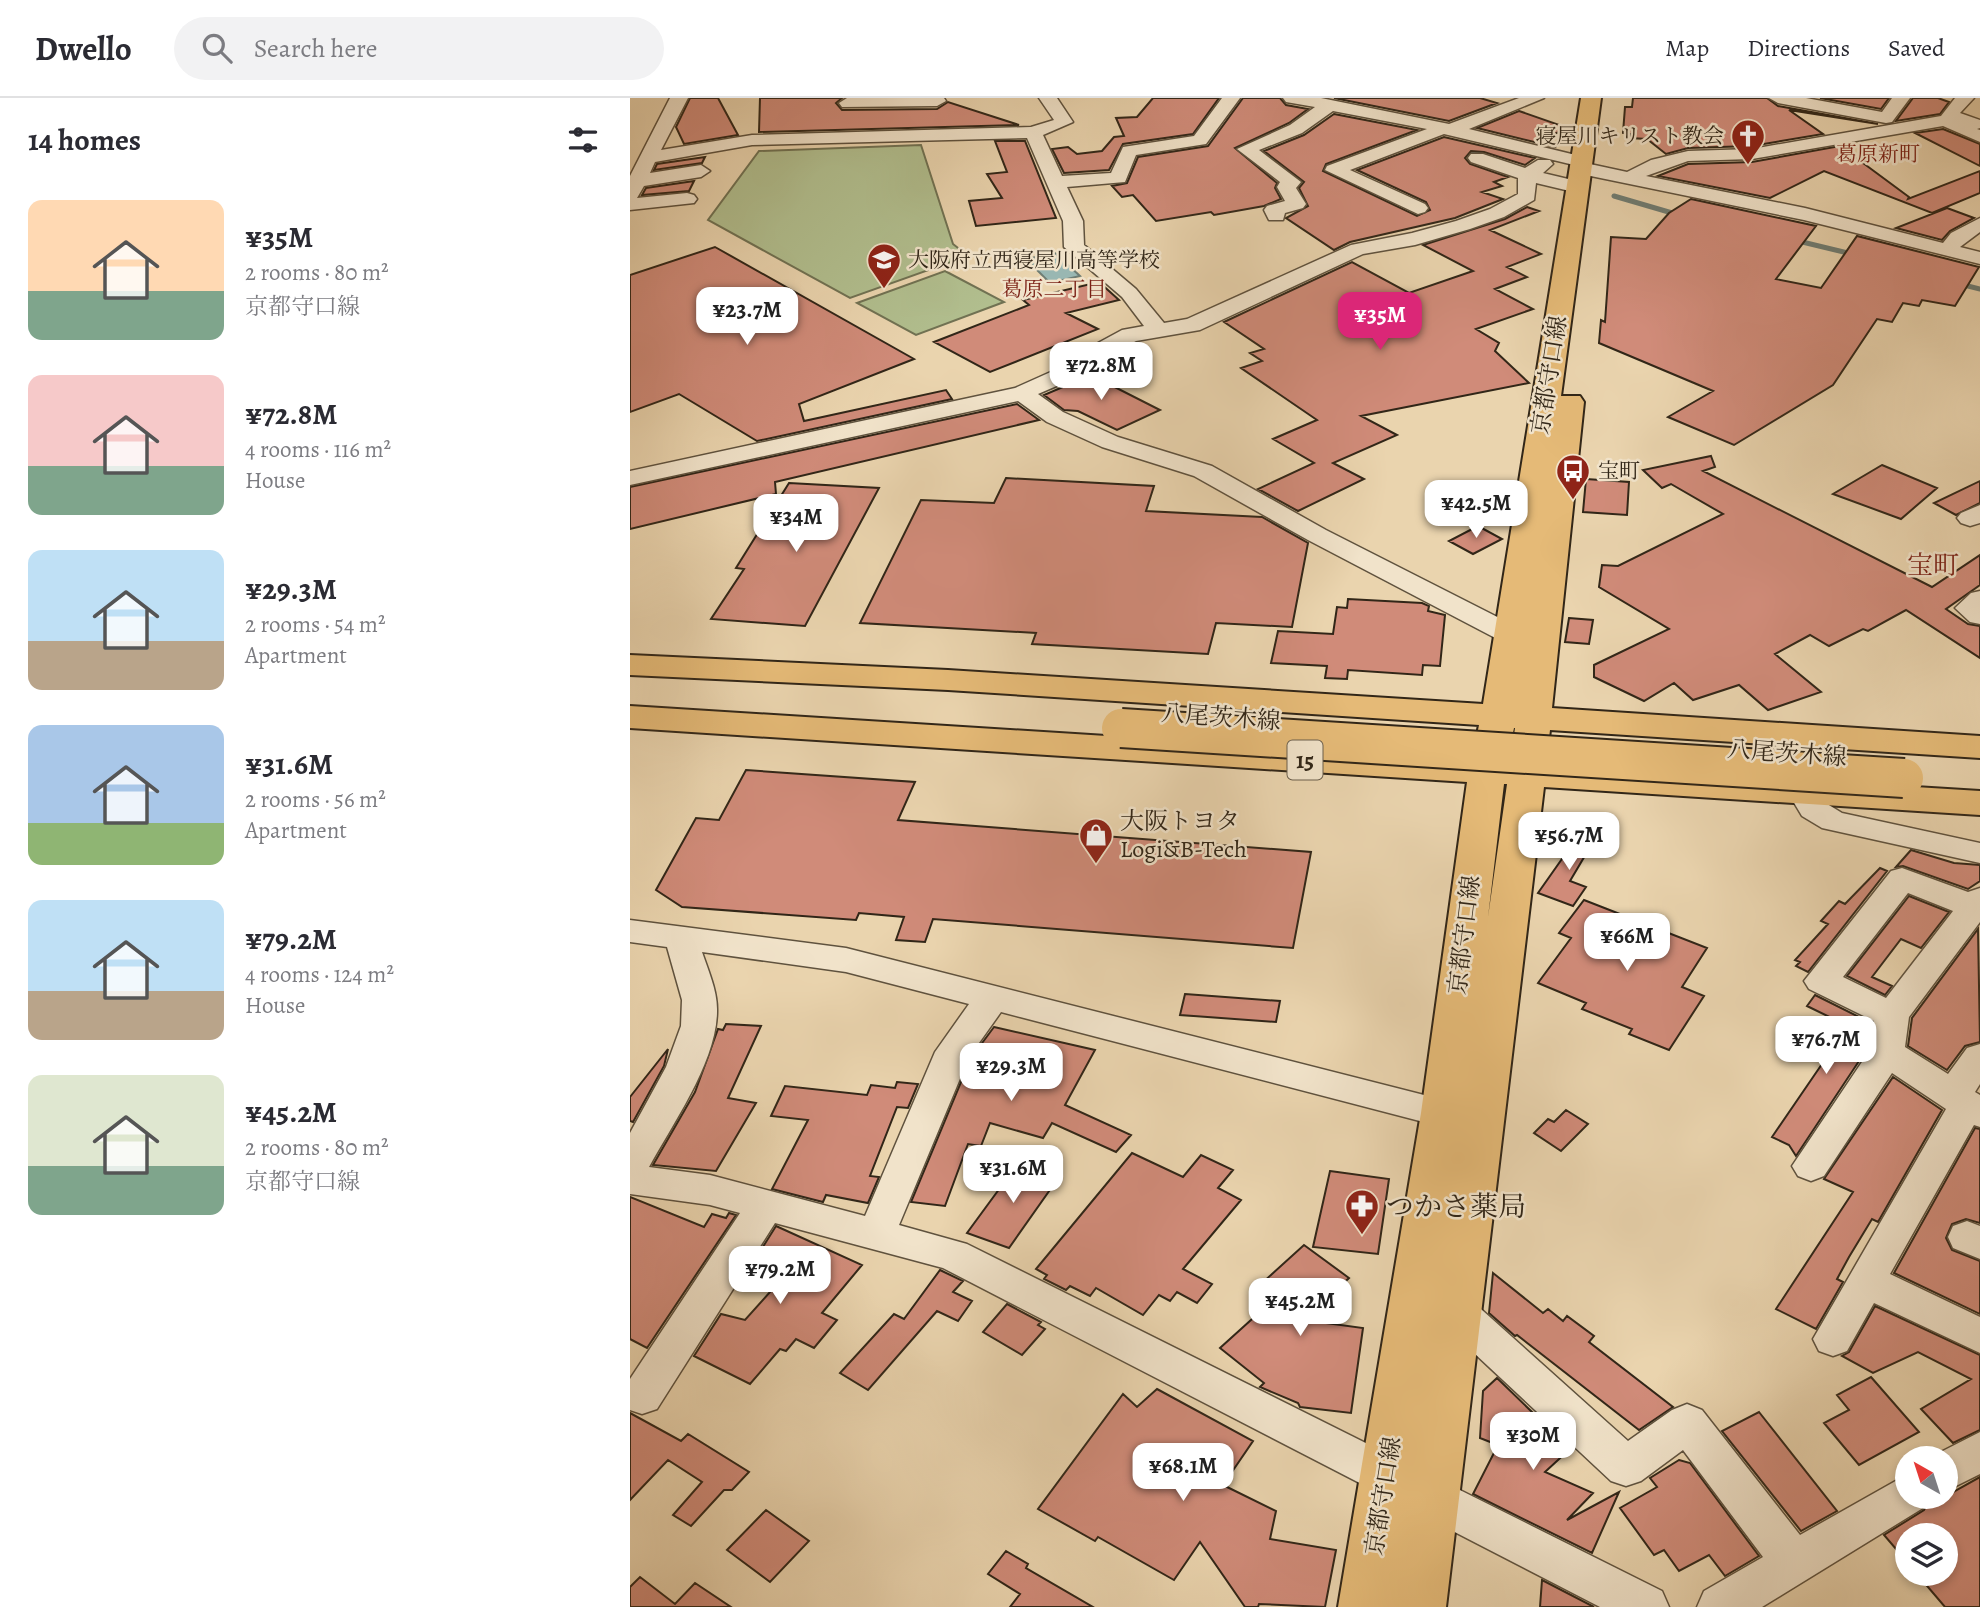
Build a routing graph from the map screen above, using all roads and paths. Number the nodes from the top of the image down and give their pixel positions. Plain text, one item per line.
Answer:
1 (679, 98) edge
2 (1048, 98) edge
3 (1231, 98) edge
4 (1293, 98) edge
5 (1362, 98) edge
6 (1535, 98) edge
7 (1591, 98) edge
8 (1608, 98) edge
9 (1778, 98) edge
10 (1901, 98) edge
11 (1965, 98) edge
12 (849, 100) edge
13 (937, 101) dead end
14 (1831, 103) edge
15 (1336, 106) junction
16 (1489, 108) edge
17 (1980, 124) edge
18 (705, 128) dead end
19 (1445, 129) junction
20 (1521, 130) dead end
21 (846, 132) junction
22 (1030, 132) junction
23 (1205, 136) junction
24 (1980, 137) edge
25 (706, 148) junction
26 (1246, 149) junction
27 (1477, 158) dead end
28 (640, 161) edge
29 (1334, 170) junction
30 (701, 171) dead end
31 (1587, 171) junction
32 (1527, 175) junction
33 (1056, 182) junction
34 (1292, 182) junction
35 (633, 188) edge
36 (687, 199) dead end
37 (630, 204) edge
38 (1418, 208) dead end
39 (1276, 216) dead end
40 (1980, 224) edge
41 (1947, 250) junction
42 (1980, 258) edge
43 (1157, 328) junction
44 (1023, 393) junction
45 (630, 478) edge
46 (1980, 599) edge
47 (1980, 616) edge
48 (1511, 635) junction
49 (630, 665) edge
50 (630, 677) edge
51 (630, 701) edge
52 (630, 717) edge
53 (1516, 717) junction
54 (1125, 720) junction
55 (1980, 747) edge
56 (1980, 765) edge
57 (1903, 769) junction
58 (1486, 772) junction
59 (1527, 774) junction
60 (1980, 783) edge
61 (1801, 791) junction
62 (1980, 803) edge
63 (1980, 853) edge
64 (1977, 903) edge
65 (630, 931) edge
66 (680, 936) junction
67 (993, 996) junction
68 (1892, 1015) junction
69 (1887, 1052) junction
70 (1980, 1057) edge
71 (1967, 1104) edge
72 (1443, 1113) junction
73 (1481, 1123) junction
74 (630, 1166) edge
75 (1811, 1166) dead end
76 (630, 1179) edge
77 (765, 1207) junction
78 (876, 1234) junction
79 (1867, 1281) junction
80 (1458, 1313) junction
81 (1980, 1336) edge
82 (1833, 1339) dead end
83 (642, 1396) dead end
84 (1980, 1451) edge
85 (1958, 1464) edge
86 (1387, 1476) junction
87 (1433, 1499) junction
88 (1895, 1502) edge
89 (1794, 1562) junction
90 (1366, 1607) edge
91 (1418, 1607) edge
92 (1646, 1607) edge
93 (1720, 1607) edge

1 - 28 street
2 - 22 street
3 - 23 street
4 - 15 street
5 - 15 street
6 - 16 street
7 - 31 main road, 京都守口線
8 - 31 main road, 京都守口線
9 - 14 street
10 - 14 street
11 - 17 street
12 - 13 street
12 - 21 street
15 - 19 street
15 - 26 street
16 - 19 street
16 - 20 street
18 - 25 street
19 - 29 street
19 - 31 street
21 - 22 street
21 - 25 street
22 - 33 street
23 - 26 street
23 - 33 street
24 - 31 street
25 - 28 street
26 - 34 street
27 - 32 street
28 - 35 street
29 - 34 street
29 - 38 street
30 - 35 street
31 - 32 street
31 - 32 street
31 - 41 street
31 - 48 main road, 京都守口線
31 - 53 main road, 京都守口線
32 - 43 street
33 - 43 street
34 - 39 street
36 - 37 street
40 - 41 street
41 - 42 street
43 - 44 street
44 - 45 street
44 - 48 street
46 - 47 street
48 - 53 main road, 京都守口線
49 - 53 main road, 15
50 - 54 main road, 八尾茨木線 / 15
51 - 54 main road, 八尾茨木線 / 15
52 - 58 main road, 15
53 - 55 main road, 15
53 - 58 main road, 京都守口線
53 - 59 main road, 京都守口線
54 - 57 main road, 八尾茨木線 / 15, bridge
56 - 57 main road, 八尾茨木線 / 15
57 - 60 main road, 八尾茨木線 / 15
58 - 59 main road, 15
58 - 72 main road, 京都守口線
59 - 61 main road, 15
59 - 73 main road, 京都守口線
61 - 62 main road, 15
61 - 63 street
64 - 68 street
64 - 68 street
65 - 66 street
66 - 67 street
66 - 74 street
67 - 72 street
67 - 78 street
68 - 69 street
69 - 71 street
69 - 75 street
70 - 71 street
71 - 79 street
72 - 73 street
72 - 86 main road, 京都守口線
73 - 80 main road, 京都守口線
76 - 77 street
77 - 78 street
77 - 83 street
78 - 86 street
79 - 81 street
79 - 82 street
80 - 87 main road, 京都守口線
80 - 89 street
84 - 85 street
86 - 87 street
86 - 90 main road, 京都守口線
87 - 91 main road, 京都守口線
87 - 92 street
88 - 89 street
89 - 93 street

